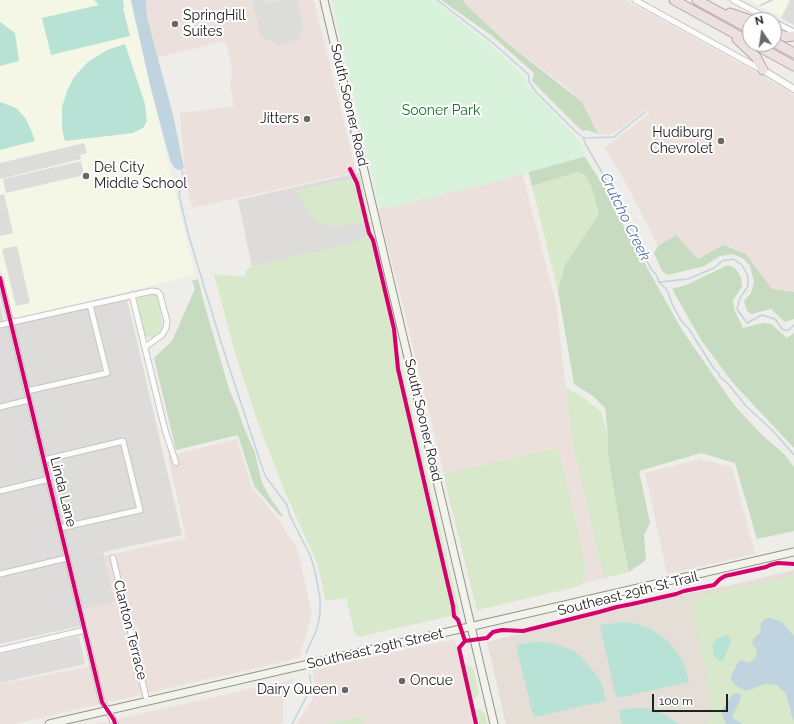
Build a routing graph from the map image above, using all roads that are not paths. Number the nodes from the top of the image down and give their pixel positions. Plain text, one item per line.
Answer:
1 (324, 0) edge
2 (635, 0) edge
3 (674, 0) edge
4 (733, 0) edge
5 (699, 1) edge
6 (756, 12) edge
7 (742, 17) edge
8 (742, 25) edge
9 (782, 26) edge
10 (725, 28) junction
11 (794, 32) edge
12 (782, 35) edge
13 (794, 36) edge
14 (742, 38) edge
15 (782, 46) edge
16 (769, 52) edge
17 (794, 53) edge
18 (794, 66) edge
19 (763, 70) junction
20 (794, 89) edge
21 (0, 278) edge
22 (132, 295) junction
23 (90, 305) junction
24 (11, 322) junction
25 (0, 325) edge
26 (145, 347) junction
27 (27, 391) junction
28 (29, 400) junction
29 (0, 407) edge
30 (44, 460) junction
31 (176, 463) dead end
32 (49, 479) junction
33 (0, 491) edge
34 (60, 528) junction
35 (794, 552) edge
36 (67, 558) junction
37 (113, 558) dead end
38 (0, 574) edge
39 (472, 626) junction
40 (85, 630) junction
41 (0, 650) edge
42 (147, 701) junction
43 (108, 710) junction
44 (49, 724) edge
45 (115, 724) edge
46 (494, 724) edge

1 - 39 main road, South Sooner Road
2 - 19 street
3 - 10 highway
4 - 6 street
5 - 7 highway
5 - 8 highway
9 - 11 street
10 - 14 highway
10 - 19 highway
12 - 13 highway
15 - 17 highway
16 - 18 highway
19 - 20 street
21 - 24 street, Linda Lane
22 - 23 street
22 - 26 street
22 - 26 street
23 - 24 street
23 - 27 street
24 - 25 street
24 - 27 street, Linda Lane
26 - 31 street
27 - 28 street, Linda Lane
28 - 29 street
28 - 30 street, Linda Lane
30 - 32 street, Linda Lane
30 - 34 street
32 - 33 street
32 - 34 street, Linda Lane
34 - 36 street, Linda Lane
35 - 39 main road, Southeast 29th Street
36 - 38 street
36 - 40 street, Linda Lane
37 - 42 street, Clanton Terrace
39 - 42 main road, Southeast 29th Street
39 - 46 main road, South Sooner Road
40 - 41 street
40 - 43 street, Linda Lane
42 - 43 main road, Southeast 29th Street
43 - 44 main road, Southeast 29th Street
43 - 45 street

